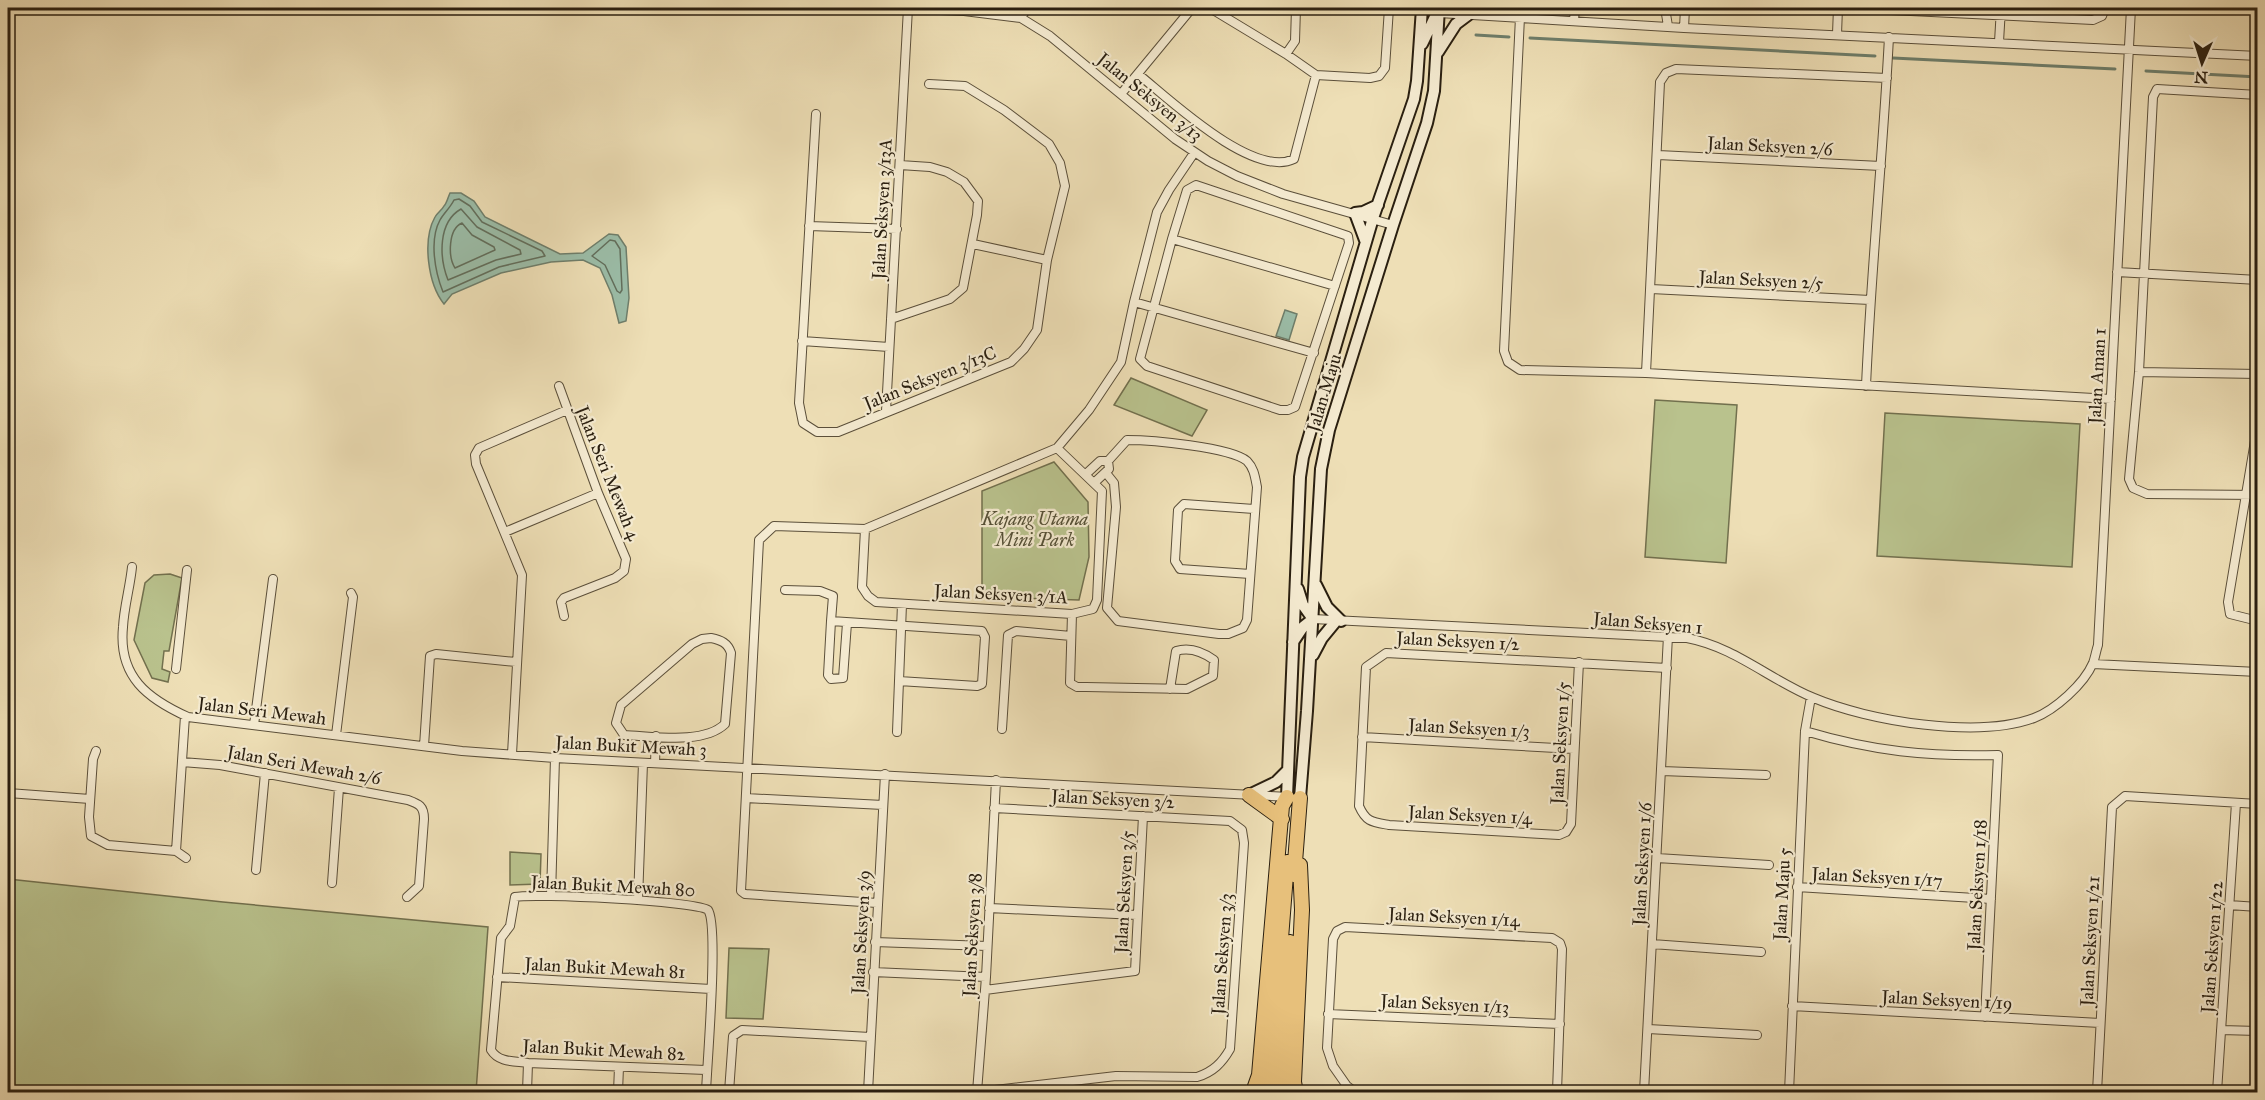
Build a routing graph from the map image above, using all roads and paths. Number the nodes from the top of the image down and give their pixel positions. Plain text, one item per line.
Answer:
1 (890, 8) edge
2 (908, 8) edge
3 (1027, 8) edge
4 (1192, 8) edge
5 (1210, 8) edge
6 (1296, 8) edge
7 (1389, 8) edge
8 (1422, 8) edge
9 (1575, 8) edge
10 (1665, 8) edge
11 (1685, 8) edge
12 (1838, 8) edge
13 (1849, 8) edge
14 (2105, 8) edge
15 (2131, 8) edge
16 (1438, 9) edge
17 (2000, 11) edge
18 (1469, 13) edge
19 (1520, 17) junction
20 (1021, 18) junction
21 (1575, 20) junction
22 (1668, 27) junction
23 (1684, 28) junction
24 (1837, 34) junction
25 (1889, 37) junction
26 (1999, 42) junction
27 (2128, 49) junction
28 (1419, 50) junction
29 (1286, 54) junction
30 (1436, 55) junction
31 (2258, 56) edge
32 (1138, 74) junction
33 (1316, 75) junction
34 (1887, 78) junction
35 (929, 84) dead end
36 (1121, 94) junction
37 (2258, 95) edge
38 (816, 114) dead end
39 (1194, 153) junction
40 (1658, 155) junction
41 (900, 165) junction
42 (1881, 166) junction
43 (1378, 205) junction
44 (1355, 213) junction
45 (1372, 218) junction
46 (1392, 225) junction
47 (809, 226) junction
48 (897, 229) junction
49 (1172, 240) junction
50 (1365, 242) junction
51 (973, 244) junction
52 (1047, 260) junction
53 (2117, 272) junction
54 (2145, 274) junction
55 (2258, 280) edge
56 (1335, 286) junction
57 (1652, 289) junction
58 (1870, 300) junction
59 (1134, 302) junction
60 (1155, 308) junction
61 (891, 319) junction
62 (802, 341) junction
63 (889, 347) junction
64 (1314, 354) junction
65 (2139, 372) junction
66 (1646, 373) junction
67 (2258, 374) edge
68 (559, 386) dead end
69 (1866, 386) junction
70 (2111, 399) junction
71 (567, 410) junction
72 (886, 411) junction
73 (2258, 423) edge
74 (1057, 448) junction
75 (1108, 461) junction
76 (1106, 472) junction
77 (1086, 474) junction
78 (1094, 483) junction
79 (598, 493) junction
80 (2247, 494) junction
81 (2258, 495) edge
82 (1254, 509) junction
83 (866, 529) junction
84 (505, 532) junction
85 (132, 567) dead end
86 (187, 570) dead end
87 (1250, 574) junction
88 (273, 579) dead end
89 (1315, 582) junction
90 (1295, 583) junction
91 (785, 590) dead end
92 (351, 593) dead end
93 (902, 603) junction
94 (1072, 614) junction
95 (564, 616) dead end
96 (1313, 619) junction
97 (831, 621) junction
98 (1339, 621) junction
99 (2258, 621) edge
100 (847, 623) junction
101 (902, 625) junction
102 (1071, 636) junction
103 (1668, 636) junction
104 (1293, 643) junction
105 (1311, 659) junction
106 (516, 662) junction
107 (1579, 662) junction
108 (2093, 664) junction
109 (1667, 668) junction
110 (176, 669) dead end
111 (2258, 672) edge
112 (899, 681) junction
113 (1170, 689) junction
114 (1811, 697) junction
115 (185, 716) junction
116 (2034, 718) joint
117 (254, 725) junction
118 (1002, 729) dead end
119 (1805, 731) junction
120 (897, 732) dead end
121 (336, 735) junction
122 (656, 736) junction
123 (1362, 737) junction
124 (424, 746) junction
125 (1574, 749) junction
126 (96, 751) dead end
127 (512, 754) junction
128 (555, 758) junction
129 (182, 762) junction
130 (643, 762) junction
131 (655, 763) junction
132 (748, 767) junction
133 (1288, 770) junction
134 (1662, 771) junction
135 (265, 773) junction
136 (885, 774) junction
137 (1766, 775) dead end
138 (996, 780) junction
139 (339, 788) junction
140 (8, 793) edge
141 (1249, 795) junction
142 (746, 798) junction
143 (1293, 798) junction
144 (90, 799) junction
145 (2236, 803) junction
146 (2258, 804) edge
147 (883, 805) junction
148 (994, 808) junction
149 (1143, 816) junction
150 (1364, 817) joint
151 (1282, 819) junction
152 (1230, 821) joint
153 (1571, 824) joint
154 (1297, 839) junction
155 (176, 851) junction
156 (186, 858) dead end
157 (1657, 858) junction
158 (1769, 864) dead end
159 (256, 870) dead end
160 (332, 883) dead end
161 (1797, 887) junction
162 (551, 896) junction
163 (407, 897) dead end
164 (1991, 899) junction
165 (638, 900) junction
166 (877, 903) junction
167 (2229, 905) junction
168 (2258, 907) edge
169 (989, 908) junction
170 (1137, 915) junction
171 (875, 942) junction
172 (1652, 944) junction
173 (987, 946) junction
174 (1761, 952) dead end
175 (873, 972) junction
176 (497, 977) junction
177 (986, 977) junction
178 (711, 989) junction
179 (985, 990) junction
180 (1792, 1006) junction
181 (1328, 1014) junction
182 (1985, 1017) junction
183 (2100, 1023) junction
184 (1560, 1024) junction
185 (1648, 1029) junction
186 (2221, 1030) junction
187 (2258, 1032) edge
188 (1757, 1035) dead end
189 (870, 1037) junction
190 (528, 1063) junction
191 (619, 1067) junction
192 (706, 1070) junction
193 (527, 1092) edge
194 (618, 1092) edge
195 (706, 1092) edge
196 (729, 1092) edge
197 (868, 1092) edge
198 (978, 1092) edge
199 (1253, 1092) edge
200 (1269, 1092) edge
201 (1281, 1092) edge
202 (1296, 1092) edge
203 (1355, 1092) edge
204 (1557, 1092) edge
205 (1644, 1092) edge
206 (1789, 1092) edge
207 (2097, 1092) edge
208 (2217, 1092) edge

1 - 2 street, Jalan Seksyen 3/13
2 - 20 street, Jalan Seksyen 3/13
2 - 41 street, Jalan Seksyen 3/13A
3 - 20 street
4 - 32 street
5 - 29 street
6 - 29 street
7 - 33 street
8 - 28 street, Jalan Maju
9 - 21 street
10 - 22 street
11 - 23 street
12 - 24 street
13 - 17 street
14 - 17 street
15 - 27 street, Jalan Aman 1
16 - 18 street
16 - 28 street
16 - 30 street, Jalan Maju
17 - 26 street
18 - 19 street
18 - 30 street
19 - 21 street
19 - 66 street
20 - 36 street, Jalan Seksyen 3/13
21 - 22 street
22 - 23 street
23 - 24 street
24 - 25 street
25 - 26 street
25 - 34 street
26 - 27 street
27 - 31 street
27 - 53 street, Jalan Aman 1
28 - 43 street, Jalan Maju
29 - 33 street
30 - 46 street, Jalan Maju
32 - 33 street
32 - 36 street
34 - 40 street
34 - 42 street
35 - 52 street, Jalan Seksyen 3/13C
36 - 39 street, Jalan Seksyen 3/13
37 - 54 street
38 - 47 street, Jalan Seksyen 3/13C
39 - 44 street, Jalan Seksyen 3/13
39 - 59 street
40 - 42 street, Jalan Seksyen 2/6
40 - 57 street
41 - 48 street, Jalan Seksyen 3/13A
41 - 51 street
42 - 58 street
43 - 44 street
43 - 45 street, Jalan Maju
44 - 45 street, Jalan Seksyen 3/13
44 - 50 street
45 - 46 street, Jalan Seksyen 3/13
45 - 50 street, Jalan Maju
46 - 89 street, Jalan Maju
47 - 48 street
47 - 62 street, Jalan Seksyen 3/13C
48 - 61 street, Jalan Seksyen 3/13A
49 - 56 street
49 - 56 street
49 - 60 street
50 - 90 street, Jalan Maju
51 - 52 street
51 - 61 street
52 - 72 street, Jalan Seksyen 3/13C
53 - 54 street
53 - 70 street, Jalan Aman 1
54 - 55 street
54 - 65 street
56 - 64 street
57 - 58 street, Jalan Seksyen 2/5
57 - 66 street
58 - 69 street
59 - 60 street
59 - 74 street
60 - 64 street
60 - 64 street
61 - 63 street, Jalan Seksyen 3/13A
62 - 63 street
62 - 72 street, Jalan Seksyen 3/13C
63 - 72 street, Jalan Seksyen 3/13A
65 - 67 street
65 - 80 street
66 - 69 street
68 - 71 street, Jalan Seri Mewah 4
69 - 70 street
70 - 108 street, Jalan Aman 1
71 - 79 street, Jalan Seri Mewah 4
71 - 84 street
73 - 80 street
74 - 77 street, Jalan Seksyen 3/1A
74 - 83 street
75 - 76 street
75 - 77 street
75 - 82 street
76 - 78 street
76 - 87 street
77 - 78 street, Jalan Seksyen 3/1A
78 - 94 street, Jalan Seksyen 3/1A
79 - 84 street
79 - 95 street, Jalan Seri Mewah 4
80 - 81 street
80 - 99 street
82 - 87 street
82 - 87 street
83 - 93 street, Jalan Seksyen 3/1A
83 - 132 street
84 - 106 street
85 - 115 street, Jalan Seri Mewah
86 - 110 street
88 - 117 street
89 - 96 street, Jalan Maju
89 - 98 street
90 - 96 street
90 - 104 street, Jalan Maju
91 - 97 street
92 - 121 street
93 - 94 street, Jalan Seksyen 3/1A
93 - 101 street
94 - 102 street
96 - 98 street, Jalan Seksyen 1
96 - 104 street
96 - 105 street, Jalan Maju
97 - 100 street
97 - 100 street
98 - 103 street, Jalan Seksyen 1
98 - 105 street
100 - 101 street
101 - 112 street
101 - 112 street
102 - 113 street
102 - 118 street
103 - 109 street, Jalan Seksyen 1/6
103 - 114 street, Jalan Seksyen 1
104 - 133 street, Jalan Maju
105 - 143 street, Jalan Maju
106 - 124 street
106 - 127 street
107 - 109 street, Jalan Seksyen 1/2
107 - 123 street, Jalan Seksyen 1/2
107 - 125 street, Jalan Seksyen 1/5
108 - 111 street
108 - 116 street, Jalan Aman 1
109 - 134 street, Jalan Seksyen 1/6
112 - 120 street
113 - 113 street
114 - 116 street, Jalan Seksyen 1
114 - 119 street, Jalan Maju 5
115 - 117 street, Jalan Seri Mewah
115 - 129 street
117 - 121 street, Jalan Seri Mewah
119 - 161 street, Jalan Maju 5
119 - 164 street, Jalan Seksyen 1/18
121 - 124 street, Jalan Seri Mewah
122 - 122 street
122 - 131 street
123 - 125 street, Jalan Seksyen 1/3
123 - 150 street, Jalan Seksyen 1/2
124 - 127 street, Jalan Seri Mewah
125 - 153 street, Jalan Seksyen 1/5
126 - 144 street
127 - 128 street, Jalan Bukit Mewah 3
128 - 130 street, Jalan Bukit Mewah 3
128 - 162 street
129 - 135 street, Jalan Seri Mewah 2/6
129 - 155 street
130 - 131 street, Jalan Bukit Mewah 3
130 - 165 street
131 - 132 street, Jalan Bukit Mewah 3
132 - 136 street, Jalan Bukit Mewah 3
132 - 142 street
133 - 141 street
133 - 143 street, Jalan Maju
134 - 137 street
134 - 157 street, Jalan Seksyen 1/6
135 - 139 street, Jalan Seri Mewah 2/6
135 - 159 street
136 - 138 street, Jalan Bukit Mewah 3
136 - 147 street, Jalan Seksyen 3/9
138 - 141 street, Jalan Bukit Mewah 3
138 - 148 street, Jalan Seksyen 3/8
139 - 160 street
139 - 163 street, Jalan Seri Mewah 2/6
140 - 144 street
141 - 143 street, Jalan Bukit Mewah 3
141 - 151 highway
142 - 147 street
142 - 166 street
143 - 151 highway
143 - 154 highway
143 - 200 highway
144 - 155 street
145 - 146 street
145 - 167 street, Jalan Seksyen 1/22
145 - 183 street, Jalan Seksyen 1/21
147 - 166 street, Jalan Seksyen 3/9
148 - 149 street, Jalan Seksyen 3/2
148 - 169 street, Jalan Seksyen 3/8
149 - 152 street, Jalan Seksyen 3/2
149 - 170 street, Jalan Seksyen 3/5
150 - 153 street, Jalan Seksyen 1/4
151 - 199 highway
152 - 198 street, Jalan Seksyen 3/3
154 - 201 highway
154 - 202 highway
155 - 156 street
157 - 158 street
157 - 172 street, Jalan Seksyen 1/6
161 - 164 street, Jalan Seksyen 1/17
161 - 180 street, Jalan Maju 5
162 - 165 street, Jalan Bukit Mewah 80
162 - 176 street, Jalan Bukit Mewah 80
164 - 182 street, Jalan Seksyen 1/18
165 - 178 street, Jalan Bukit Mewah 80
166 - 171 street, Jalan Seksyen 3/9
167 - 168 street
167 - 186 street, Jalan Seksyen 1/22
169 - 170 street
169 - 173 street, Jalan Seksyen 3/8
170 - 179 street, Jalan Seksyen 3/5
171 - 173 street
171 - 175 street, Jalan Seksyen 3/9
172 - 174 street
172 - 185 street, Jalan Seksyen 1/6
173 - 177 street, Jalan Seksyen 3/8
175 - 177 street
175 - 189 street, Jalan Seksyen 3/9
176 - 178 street, Jalan Bukit Mewah 81
176 - 190 street, Jalan Bukit Mewah 82
177 - 179 street, Jalan Seksyen 3/8
178 - 192 street
179 - 198 street, Jalan Seksyen 3/8
180 - 182 street, Jalan Seksyen 1/19
180 - 206 street, Jalan Maju 5
181 - 184 street, Jalan Seksyen 1/13
181 - 184 street, Jalan Seksyen 1/14
181 - 203 street
182 - 183 street, Jalan Seksyen 1/19
183 - 207 street, Jalan Seksyen 1/21
184 - 204 street
185 - 188 street
185 - 205 street, Jalan Seksyen 1/6
186 - 187 street
186 - 208 street, Jalan Seksyen 1/22
189 - 196 street
189 - 197 street, Jalan Seksyen 3/9
190 - 191 street, Jalan Bukit Mewah 82
190 - 193 street
191 - 192 street, Jalan Bukit Mewah 82
191 - 194 street
192 - 195 street

